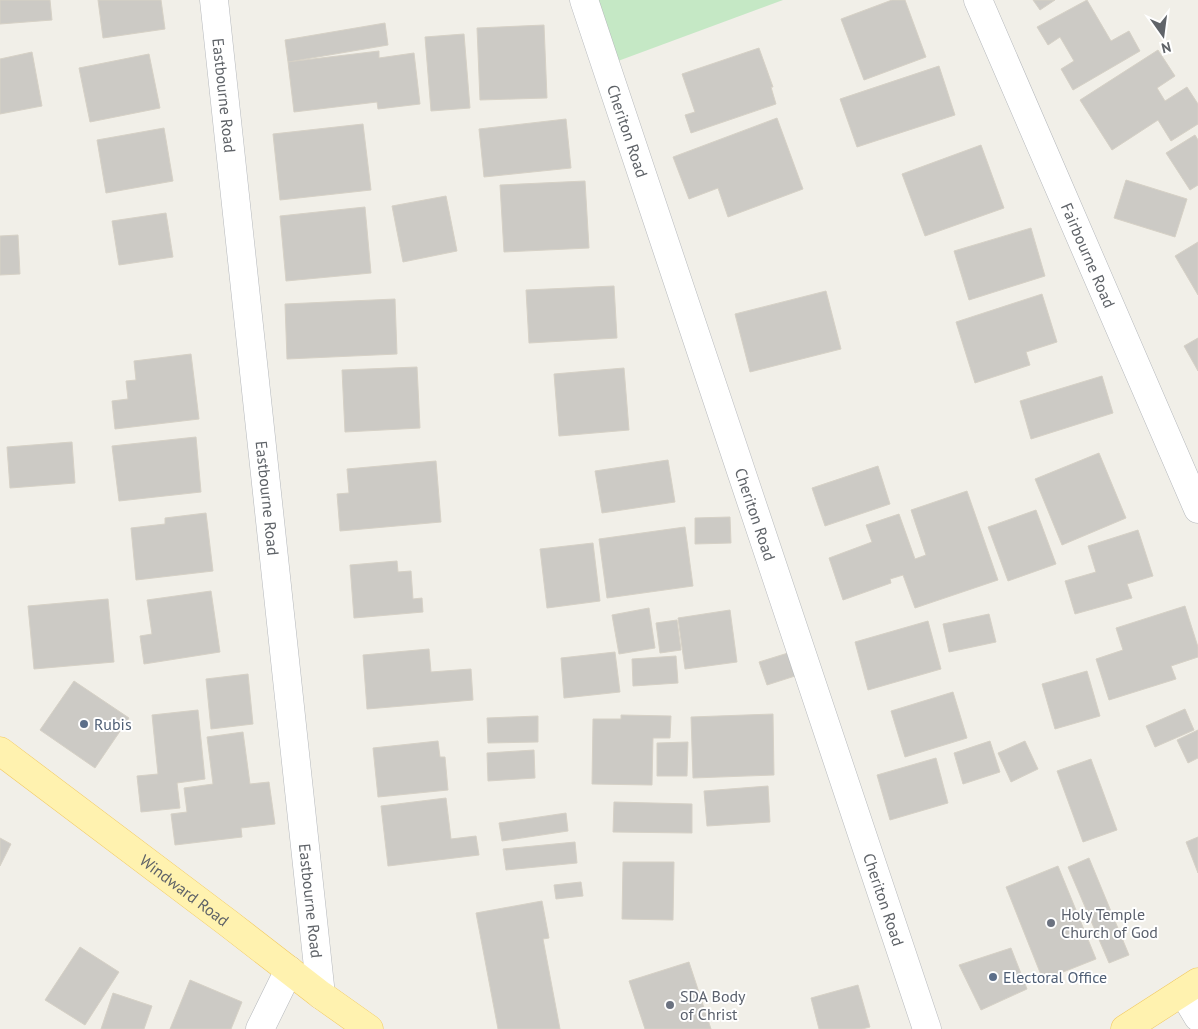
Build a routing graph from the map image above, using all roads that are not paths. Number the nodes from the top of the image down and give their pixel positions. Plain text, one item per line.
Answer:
1 (214, 0) edge
2 (584, 0) edge
3 (978, 0) edge
4 (1198, 509) edge
5 (0, 751) edge
6 (289, 970) junction
7 (1190, 987) edge
8 (321, 996) junction
9 (1198, 1017) edge
10 (260, 1029) edge
11 (369, 1029) edge
12 (927, 1029) edge
13 (1125, 1029) edge

1 - 8 street, Eastbourne Road
2 - 12 street, Cheriton Road
3 - 4 street, Fairbourne Road
5 - 6 main road, Windward Road
6 - 8 main road, Windward Road
6 - 10 street
7 - 9 street
7 - 13 main road
8 - 11 main road, Windward Road

